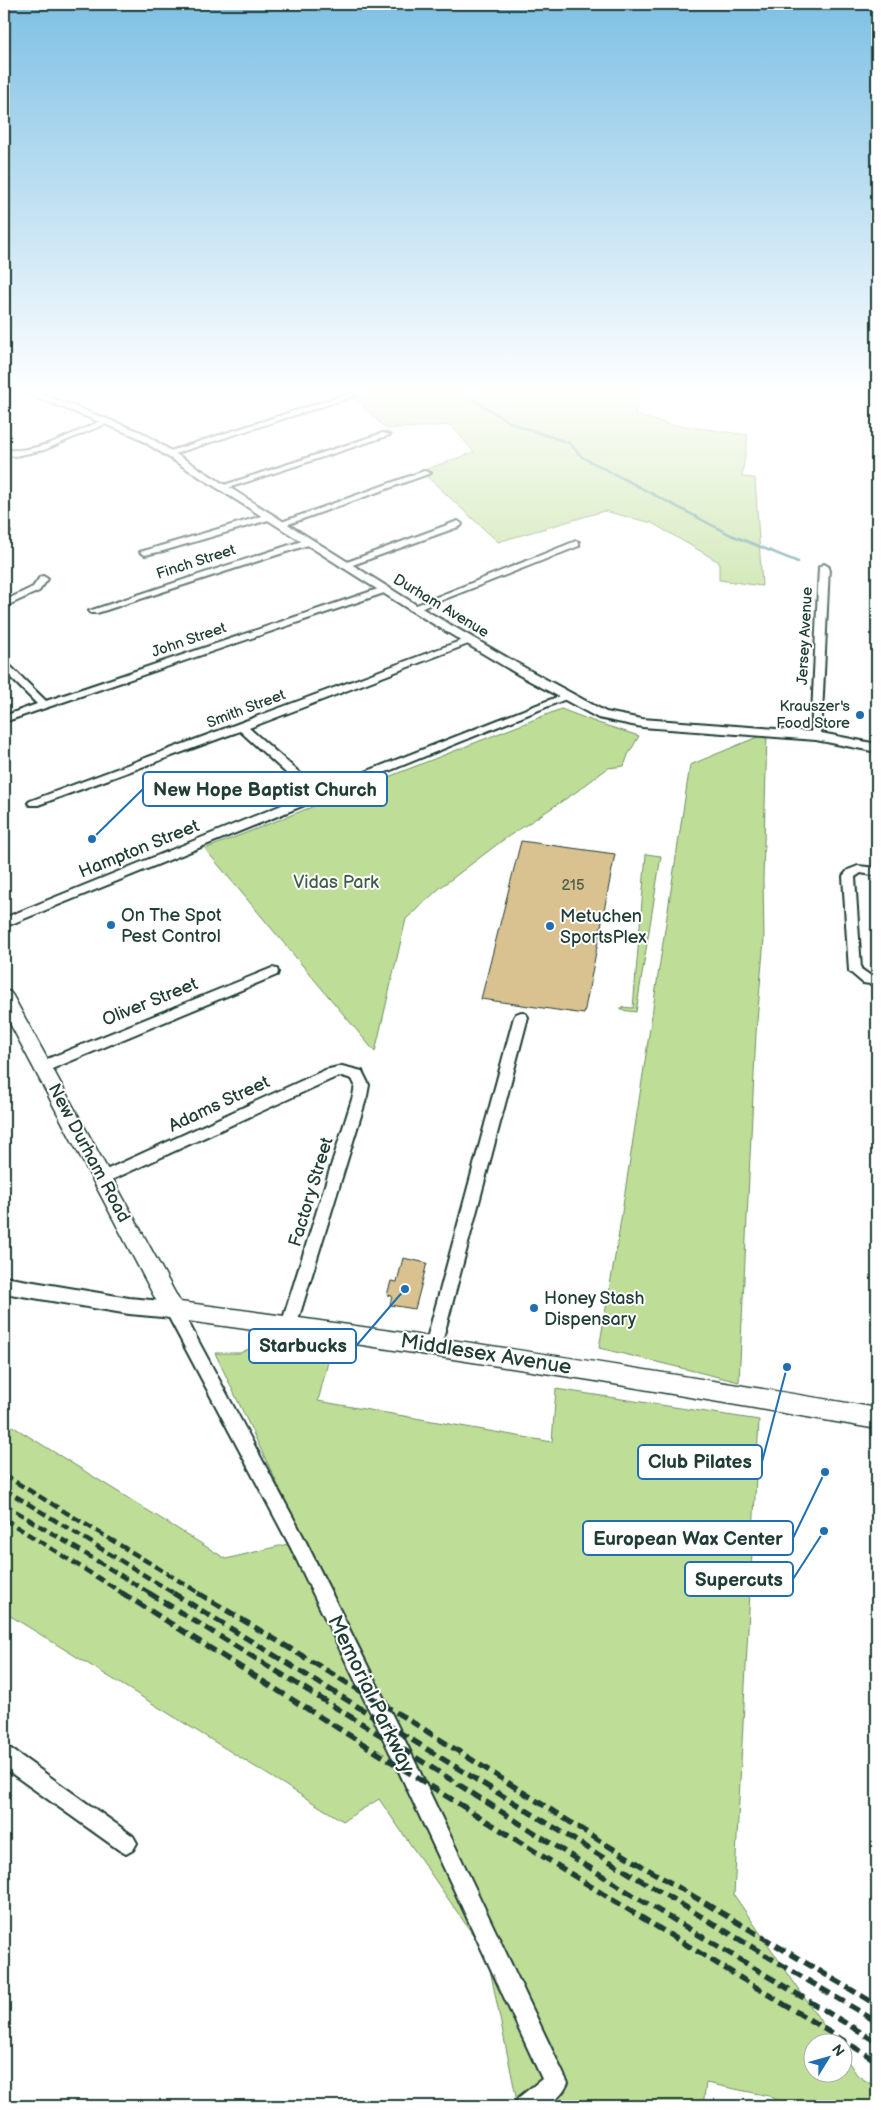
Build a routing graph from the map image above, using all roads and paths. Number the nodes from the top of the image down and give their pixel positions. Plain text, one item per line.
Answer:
1 (224, 488) edge
2 (382, 488) edge
3 (269, 517) junction
4 (280, 524) junction
5 (458, 524) dead end
6 (4, 531) edge
7 (4, 536) edge
8 (308, 542) junction
9 (576, 544) dead end
10 (145, 552) dead end
11 (344, 565) junction
12 (824, 566) dead end
13 (43, 579) dead end
14 (384, 590) junction
15 (4, 604) edge
16 (414, 608) junction
17 (94, 611) dead end
18 (468, 641) junction
19 (4, 666) edge
20 (566, 696) junction
21 (44, 705) junction
22 (4, 719) edge
23 (242, 727) junction
24 (816, 736) junction
25 (877, 748) edge
26 (317, 795) junction
27 (34, 803) dead end
28 (877, 872) edge
29 (4, 923) edge
30 (272, 972) dead end
31 (877, 981) edge
32 (4, 996) edge
33 (521, 1017) dead end
34 (42, 1067) junction
35 (354, 1073) joint
36 (102, 1178) junction
37 (4, 1285) edge
38 (174, 1310) junction
39 (289, 1325) junction
40 (434, 1346) junction
41 (877, 1419) edge
42 (4, 1756) edge
43 (126, 1843) dead end
44 (526, 2106) edge

1 - 3 street, Durham Avenue
2 - 4 street
3 - 4 street, Durham Avenue
3 - 10 street
4 - 8 street, Durham Avenue
5 - 11 street
6 - 7 street
8 - 11 street, Durham Avenue
8 - 17 street, Finch Street
9 - 16 street
11 - 14 street, Durham Avenue
12 - 24 street, Jersey Avenue
13 - 15 street
14 - 16 street, Durham Avenue
14 - 21 street, John Street
16 - 18 street, Durham Avenue
18 - 20 street, Durham Avenue
18 - 23 street, Smith Street
19 - 21 street
20 - 24 street, Durham Avenue
20 - 26 street, Hampton Street
21 - 22 street, John Street
23 - 26 street
23 - 27 street, Smith Street
24 - 25 street, Durham Avenue
26 - 29 street, Hampton Street
28 - 31 street
30 - 34 street, Oliver Street
32 - 34 main road, New Durham Road
33 - 40 street
34 - 36 main road, New Durham Road
35 - 36 street, Adams Street
35 - 39 street, Factory Street
36 - 38 main road, New Durham Road
37 - 38 street, Middlesex Avenue
38 - 39 main road, Middlesex Avenue
38 - 44 street, Memorial Parkway
39 - 40 main road, Middlesex Avenue
40 - 41 main road, Middlesex Avenue
42 - 43 street

